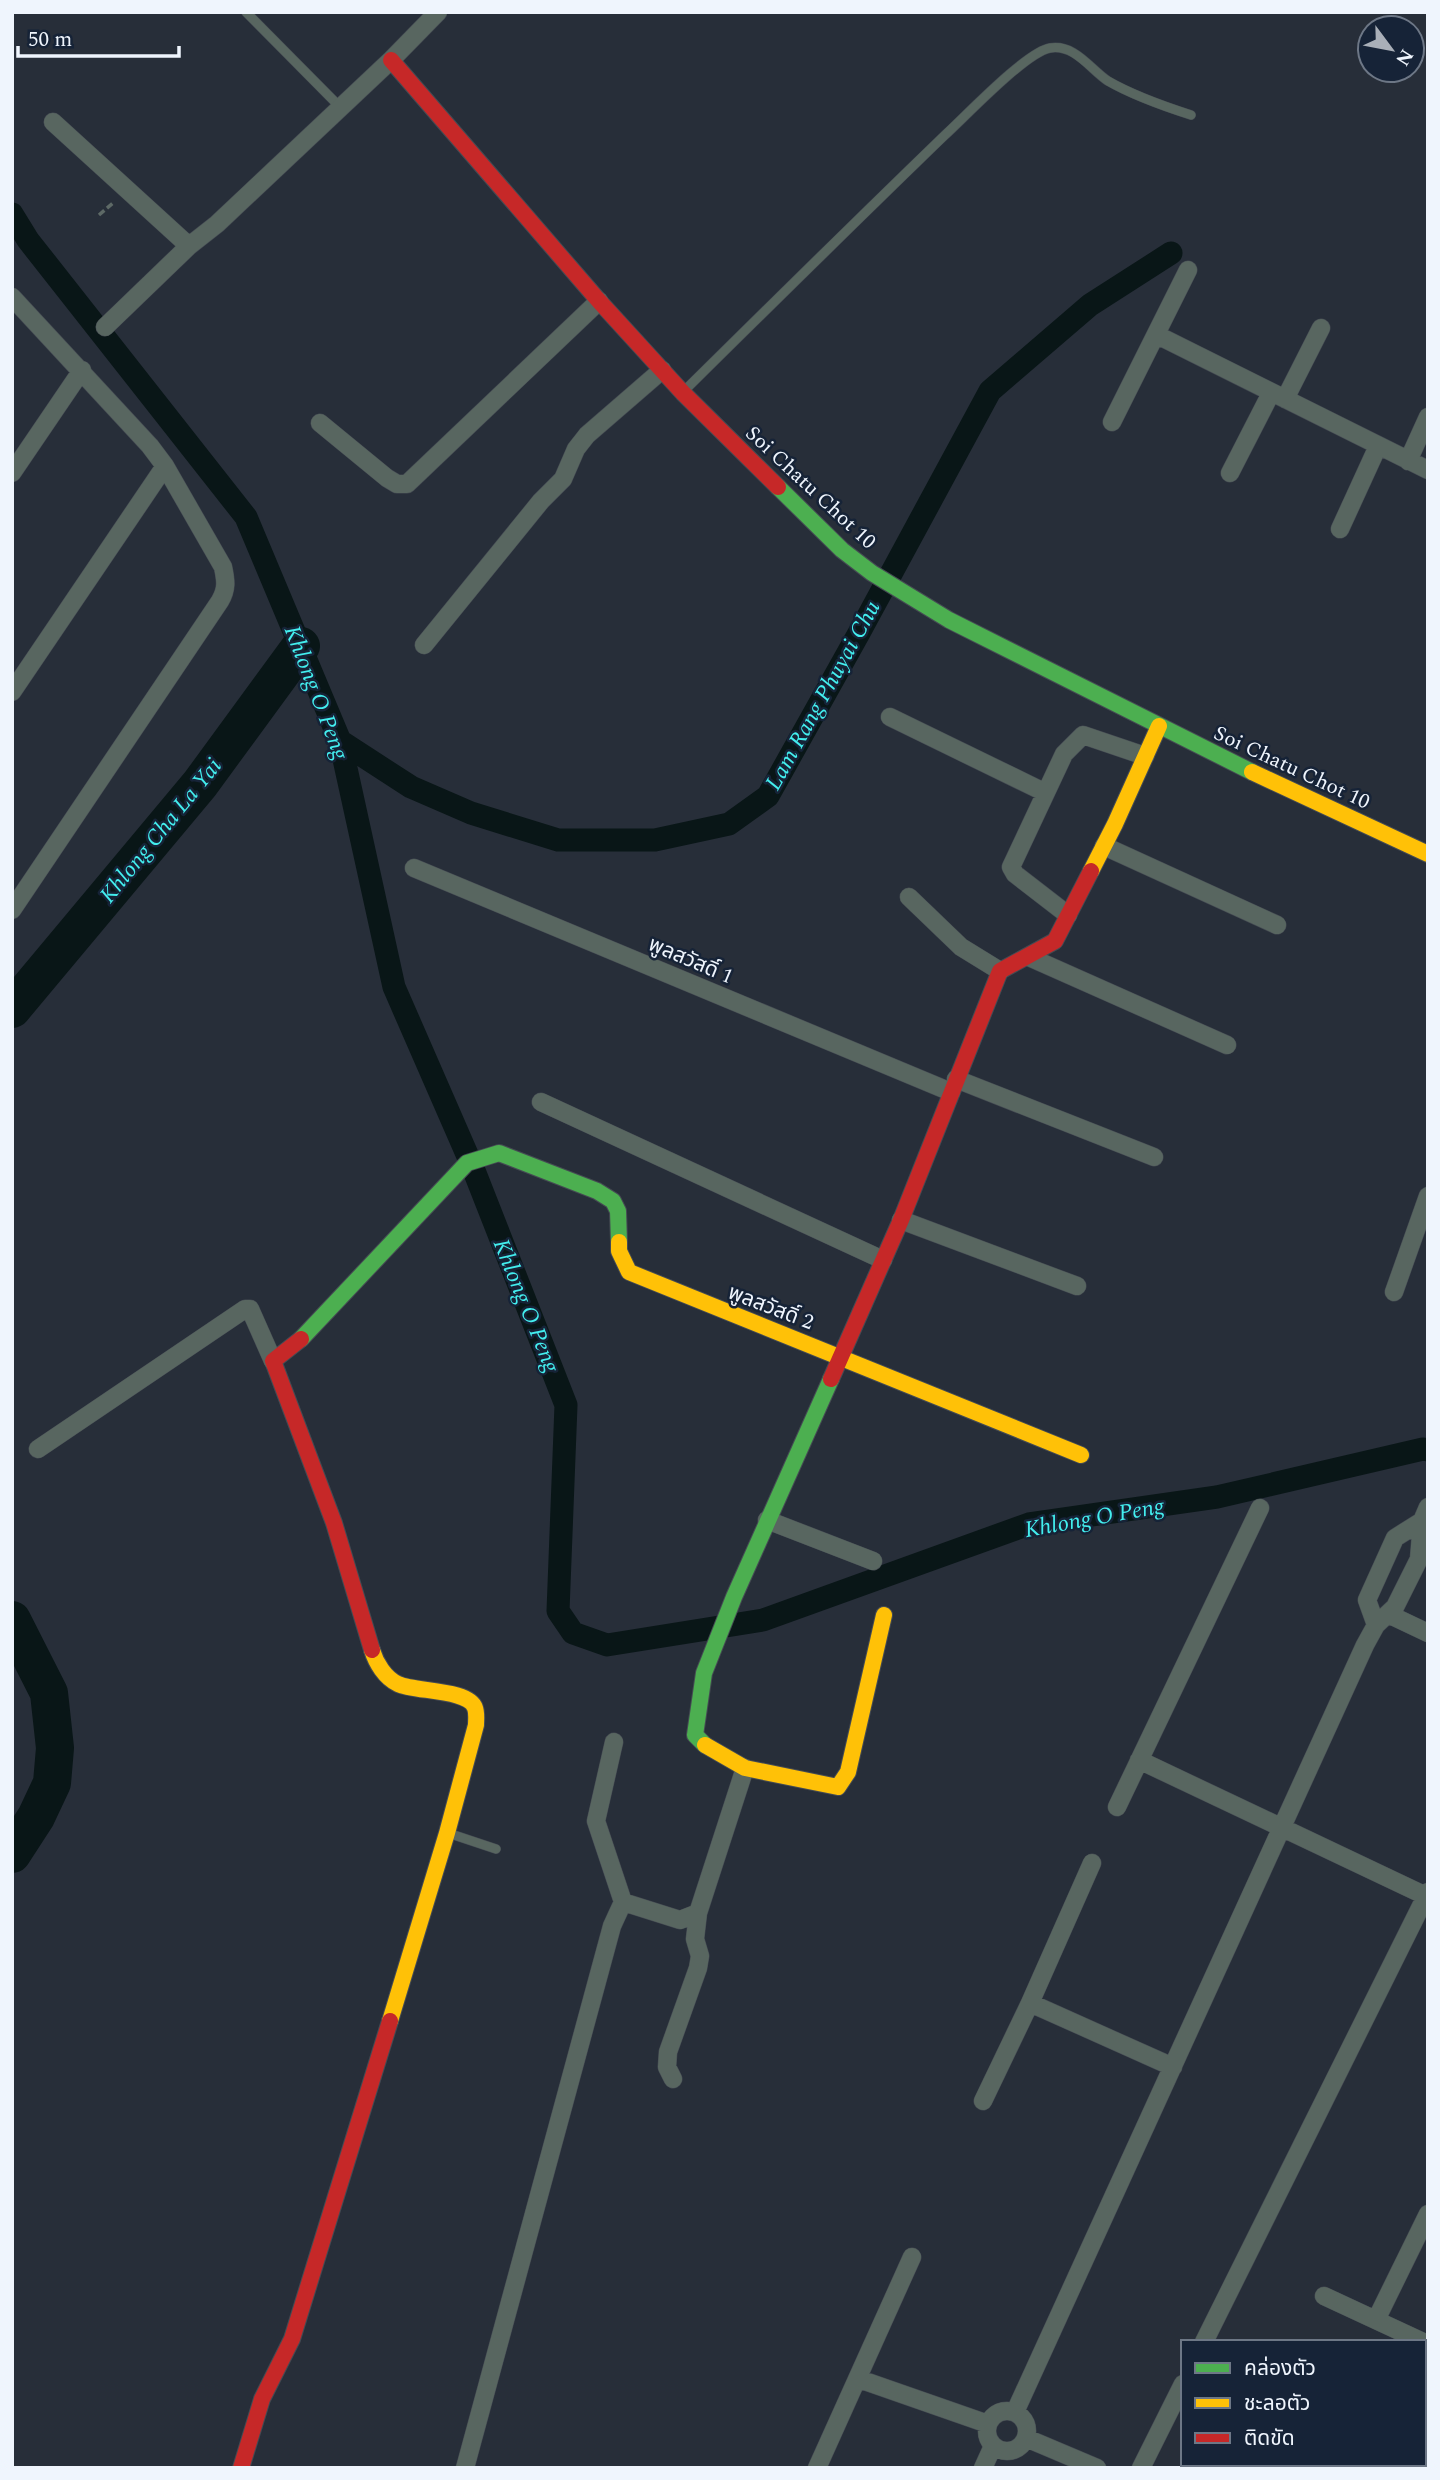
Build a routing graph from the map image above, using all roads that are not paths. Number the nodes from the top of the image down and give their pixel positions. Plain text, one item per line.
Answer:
1 (246, 12) edge
2 (438, 12) edge
3 (391, 60) junction
4 (341, 108) junction
5 (1191, 115) dead end
6 (53, 122) dead end
7 (189, 246) junction
8 (1188, 270) dead end
9 (12, 297) edge
10 (599, 301) junction
11 (105, 327) dead end
12 (1321, 328) dead end
13 (1157, 335) junction
14 (82, 370) junction
15 (662, 370) junction
16 (682, 393) junction
17 (1278, 396) junction
18 (1428, 417) edge
19 (1111, 422) dead end
20 (320, 423) dead end
21 (1378, 446) junction
22 (1408, 461) junction
23 (165, 466) junction
24 (1428, 470) edge
25 (12, 473) edge
26 (1230, 473) dead end
27 (1340, 529) dead end
28 (424, 645) dead end
29 (12, 692) edge
30 (890, 717) dead end
31 (1159, 726) junction
32 (1146, 756) junction
33 (1044, 793) junction
34 (1104, 846) junction
35 (1428, 854) edge
36 (414, 868) dead end
37 (909, 897) dead end
38 (12, 910) edge
39 (1069, 915) junction
40 (1278, 926) dead end
41 (1029, 957) junction
42 (1000, 971) junction
43 (1227, 1045) dead end
44 (953, 1085) junction
45 (541, 1102) dead end
46 (1154, 1157) dead end
47 (1428, 1196) edge
48 (901, 1220) junction
49 (883, 1260) junction
50 (1077, 1286) dead end
51 (1394, 1292) dead end
52 (839, 1356) junction
53 (273, 1362) junction
54 (38, 1449) dead end
55 (1082, 1455) dead end
56 (1260, 1508) dead end
57 (1425, 1514) edge
58 (767, 1521) junction
59 (873, 1561) dead end
60 (884, 1615) dead end
61 (1382, 1619) junction
62 (1428, 1633) edge
63 (614, 1742) dead end
64 (1139, 1760) junction
65 (746, 1768) junction
66 (1117, 1807) dead end
67 (1283, 1828) junction
68 (447, 1833) junction
69 (496, 1849) dead end
70 (1092, 1863) dead end
71 (1427, 1894) edge
72 (623, 1902) junction
73 (698, 1913) junction
74 (1030, 2003) junction
75 (1173, 2067) junction
76 (673, 2079) dead end
77 (983, 2101) dead end
78 (1428, 2214) edge
79 (912, 2257) dead end
80 (1324, 2296) dead end
81 (1376, 2320) junction
82 (1205, 2340) edge
83 (1419, 2340) edge
84 (859, 2379) junction
85 (1181, 2388) edge
86 (1015, 2412) junction
87 (988, 2424) junction
88 (1026, 2438) junction
89 (993, 2446) junction
90 (241, 2468) edge
91 (465, 2468) edge
92 (817, 2468) edge
93 (983, 2468) edge
94 (1097, 2468) edge
95 (1141, 2468) edge

1 - 4 lane
2 - 3 street
3 - 4 street
3 - 10 street, Soi Chatu Chot 10
4 - 7 street
5 - 16 lane
6 - 7 street
7 - 11 street
8 - 13 street
9 - 14 street
10 - 15 street, Soi Chatu Chot 10
10 - 20 street
12 - 17 street
13 - 17 street
13 - 19 street
14 - 23 street
14 - 25 street
15 - 16 street, Soi Chatu Chot 10
15 - 28 street
16 - 31 street, Soi Chatu Chot 10
17 - 21 street
17 - 26 street
18 - 22 street
21 - 22 street
21 - 27 street
22 - 24 street
23 - 29 street
23 - 38 street
30 - 33 street
31 - 32 street
31 - 35 street, Soi Chatu Chot 10
32 - 33 street
32 - 34 street
33 - 39 street
34 - 39 street
34 - 40 street
36 - 44 street, พูลสวัสดิ์ 1
37 - 42 street
39 - 41 street
41 - 42 street
41 - 43 street
42 - 44 street
44 - 46 street, พูลสวัสดิ์ 1
44 - 48 street
45 - 49 street
47 - 51 street
48 - 49 street
48 - 50 street
49 - 52 street
52 - 53 street, พูลสวัสดิ์ 2
52 - 55 street, พูลสวัสดิ์ 2
52 - 58 street
53 - 54 street
53 - 68 street
56 - 64 street
57 - 61 street
57 - 61 street
58 - 59 street
58 - 65 street
60 - 65 street
61 - 62 street
61 - 67 street
63 - 72 street
64 - 66 street
64 - 67 street
65 - 73 street
67 - 71 street
67 - 75 street
68 - 69 lane
68 - 90 street
70 - 74 street
71 - 82 street
72 - 73 street
72 - 91 street
73 - 76 street
74 - 75 street
74 - 77 street
75 - 86 street
78 - 81 street
79 - 84 street
80 - 81 street
81 - 83 street
84 - 87 street
84 - 92 street
85 - 95 street
86 - 87 street
86 - 88 street
87 - 89 street
88 - 89 street
88 - 94 street
89 - 93 street

